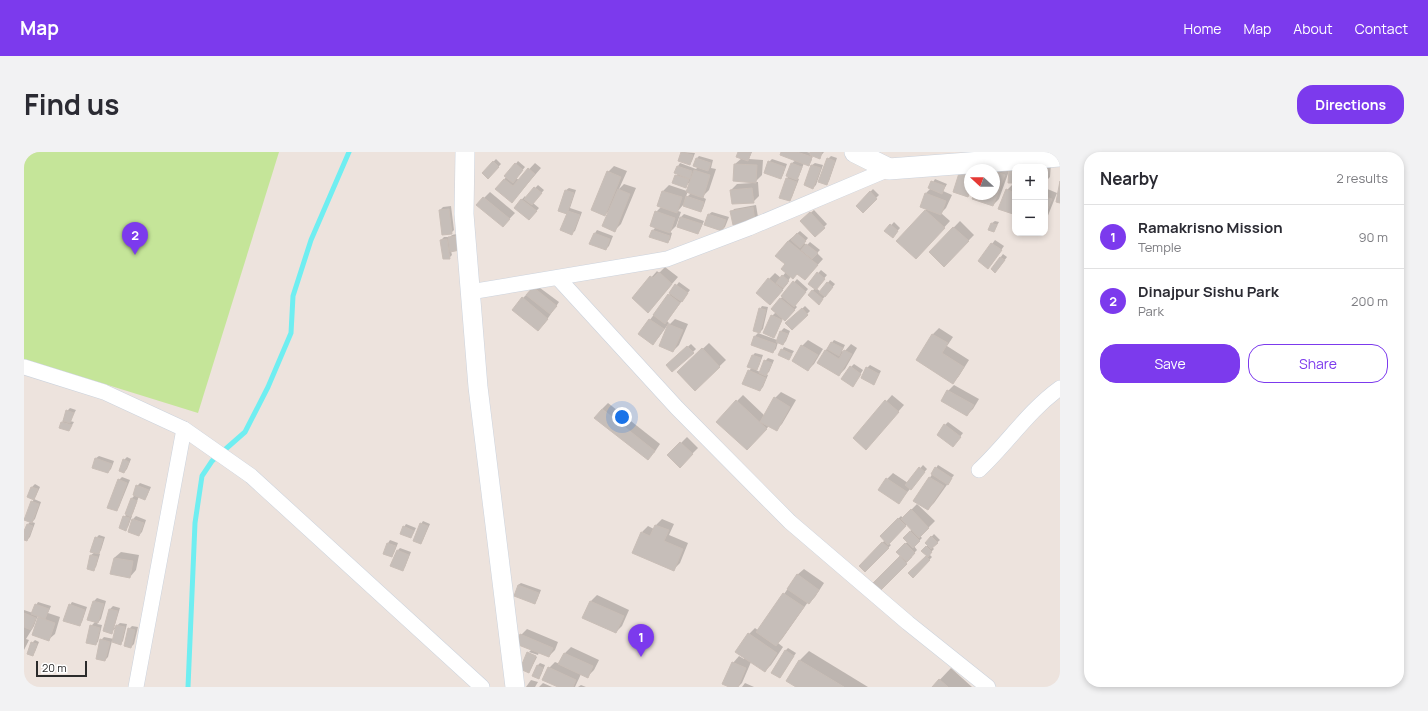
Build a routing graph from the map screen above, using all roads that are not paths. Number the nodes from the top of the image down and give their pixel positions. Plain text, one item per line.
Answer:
1 (466, 152) edge
2 (855, 152) edge
3 (1060, 156) edge
4 (889, 169) junction
5 (558, 278) junction
6 (470, 292) junction
7 (24, 367) edge
8 (1060, 388) edge
9 (184, 430) junction
10 (979, 470) dead end
11 (136, 687) edge
12 (482, 687) edge
13 (515, 687) edge
14 (988, 687) edge

1 - 6 street
2 - 4 main road
3 - 4 main road
4 - 5 street
5 - 6 street
5 - 14 street
6 - 13 street
7 - 9 street
8 - 10 street
9 - 11 street
9 - 12 street

